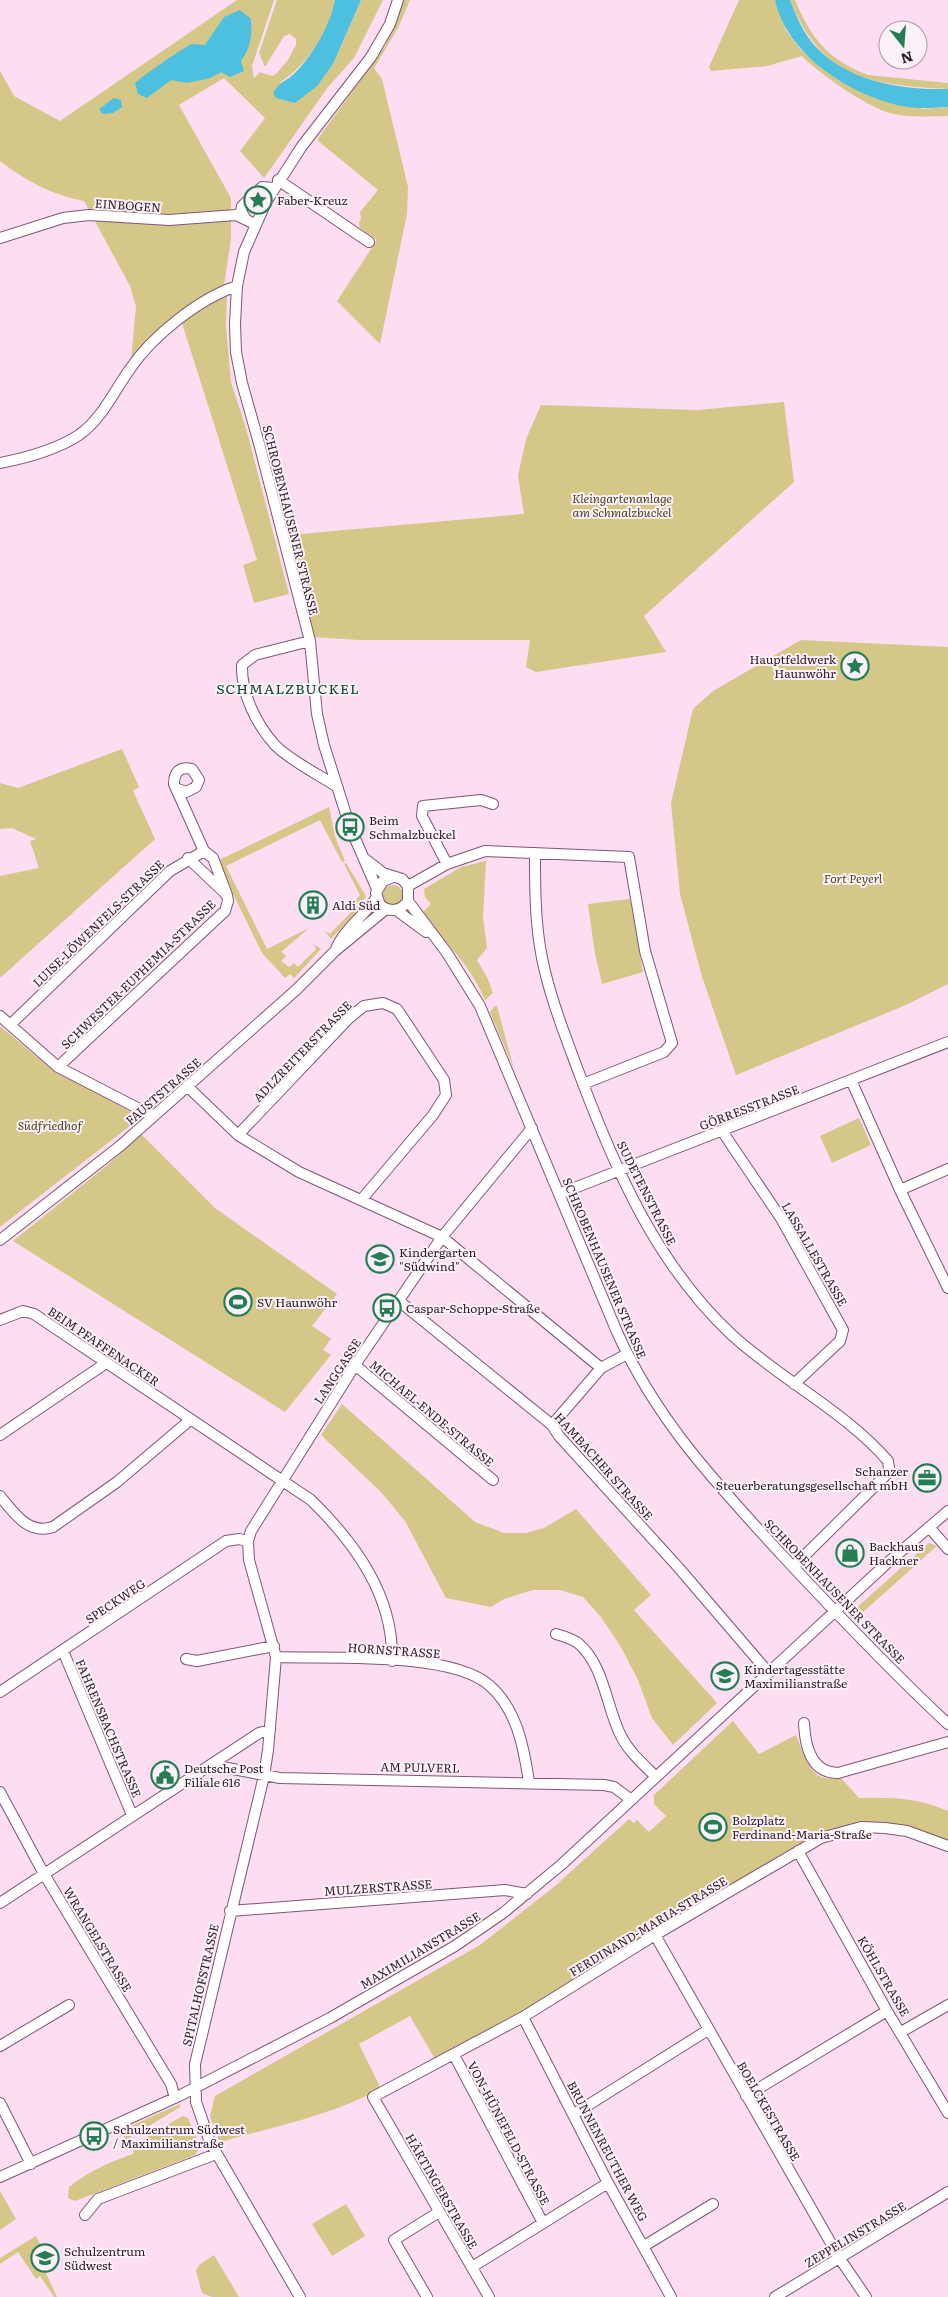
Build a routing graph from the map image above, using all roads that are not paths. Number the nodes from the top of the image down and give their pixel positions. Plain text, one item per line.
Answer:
1 (398, 0) edge
2 (276, 184) junction
3 (245, 218) junction
4 (255, 224) junction
5 (0, 238) edge
6 (369, 242) dead end
7 (237, 286) junction
8 (0, 463) edge
9 (310, 641) junction
10 (336, 786) junction
11 (178, 789) dead end
12 (493, 804) dead end
13 (204, 851) junction
14 (535, 853) junction
15 (188, 858) junction
16 (365, 859) junction
17 (448, 864) junction
18 (393, 877) junction
19 (408, 886) junction
20 (377, 893) junction
21 (227, 895) junction
22 (408, 901) junction
23 (391, 909) junction
24 (436, 940) junction
25 (335, 951) junction
26 (0, 1016) edge
27 (10, 1026) junction
28 (948, 1042) edge
29 (58, 1067) junction
30 (851, 1080) junction
31 (583, 1084) junction
32 (187, 1086) junction
33 (153, 1116) junction
34 (532, 1128) junction
35 (722, 1131) junction
36 (238, 1135) junction
37 (948, 1169) edge
38 (619, 1171) junction
39 (900, 1190) junction
40 (560, 1194) junction
41 (362, 1200) junction
42 (442, 1237) junction
43 (0, 1240) edge
44 (948, 1288) edge
45 (398, 1301) junction
46 (0, 1320) edge
47 (627, 1354) junction
48 (106, 1363) junction
49 (355, 1365) junction
50 (601, 1368) junction
51 (794, 1384) junction
52 (190, 1420) junction
53 (552, 1425) junction
54 (0, 1435) edge
55 (282, 1480) junction
56 (493, 1480) dead end
57 (0, 1496) edge
58 (948, 1511) edge
59 (929, 1527) junction
60 (248, 1541) junction
61 (948, 1549) edge
62 (793, 1567) junction
63 (835, 1611) junction
64 (556, 1634) dead end
65 (274, 1646) junction
66 (63, 1651) junction
67 (276, 1657) junction
68 (186, 1659) dead end
69 (392, 1660) junction
70 (768, 1672) junction
71 (0, 1692) edge
72 (804, 1723) dead end
73 (948, 1724) edge
74 (270, 1730) junction
75 (948, 1742) edge
76 (206, 1768) junction
77 (264, 1776) junction
78 (655, 1776) junction
79 (529, 1782) junction
80 (0, 1792) edge
81 (630, 1799) junction
82 (132, 1815) junction
83 (948, 1846) edge
84 (798, 1850) junction
85 (44, 1874) junction
86 (527, 1894) junction
87 (0, 1902) edge
88 (230, 1911) junction
89 (655, 1935) junction
90 (69, 2005) dead end
91 (948, 2005) edge
92 (888, 2012) junction
93 (523, 2017) junction
94 (708, 2030) junction
95 (902, 2032) junction
96 (0, 2046) edge
97 (454, 2055) junction
98 (195, 2088) junction
99 (746, 2096) junction
100 (373, 2097) joint
101 (175, 2098) junction
102 (0, 2103) edge
103 (574, 2114) junction
104 (948, 2114) edge
105 (216, 2154) junction
106 (31, 2164) junction
107 (0, 2178) edge
108 (608, 2183) junction
109 (948, 2192) edge
110 (712, 2204) dead end
111 (439, 2212) junction
112 (85, 2214) dead end
113 (543, 2223) junction
114 (644, 2246) junction
115 (840, 2259) junction
116 (472, 2267) junction
117 (300, 2297) edge
118 (427, 2297) edge
119 (489, 2297) edge
120 (670, 2297) edge
121 (775, 2297) edge
122 (866, 2297) edge

1 - 2 street, SCHROBENHAUSENER STRASSE
2 - 3 street
2 - 4 street, SCHROBENHAUSENER STRASSE
2 - 6 street
3 - 4 street, EINBOGEN
3 - 5 street, EINBOGEN
4 - 7 street, SCHROBENHAUSENER STRASSE
7 - 8 street
7 - 9 street, SCHROBENHAUSENER STRASSE
9 - 10 street, SCHROBENHAUSENER STRASSE
9 - 10 street
10 - 16 street, SCHROBENHAUSENER STRASSE
11 - 13 street
12 - 17 street
13 - 15 street, LUISE-LÖWENFELS-STRASSE
13 - 21 street, SCHWESTER-EUPHEMIA-STRASSE
14 - 17 street
14 - 31 street, SUDETENSTRASSE
14 - 31 street
15 - 21 street, SCHWESTER-EUPHEMIA-STRASSE
15 - 27 street, LUISE-LÖWENFELS-STRASSE
16 - 18 street, SCHROBENHAUSENER STRASSE
16 - 20 street, SCHROBENHAUSENER STRASSE
17 - 19 street
18 - 19 street
18 - 20 street
19 - 22 street
20 - 23 street
20 - 25 street, FAUSTSTRASSE
21 - 29 street, SCHWESTER-EUPHEMIA-STRASSE
22 - 23 street
22 - 24 street, SCHROBENHAUSENER STRASSE
23 - 24 street, SCHROBENHAUSENER STRASSE
23 - 25 street, FAUSTSTRASSE
24 - 34 street, SCHROBENHAUSENER STRASSE
25 - 32 street, FAUSTSTRASSE
26 - 27 street
27 - 29 street
28 - 30 street, GÖRRESSTRASSE
29 - 33 street
30 - 35 street, GÖRRESSTRASSE
30 - 39 street
31 - 38 street, SUDETENSTRASSE
32 - 33 street, FAUSTSTRASSE
32 - 36 street
33 - 43 street, FAUSTSTRASSE
34 - 40 street, SCHROBENHAUSENER STRASSE
34 - 42 street, LANGGASSE
35 - 38 street, GÖRRESSTRASSE
35 - 51 street, LASSALLESTRASSE
36 - 41 street
36 - 41 street, ADLZREITERSTRASSE
37 - 39 street
38 - 40 street, GÖRRESSTRASSE
38 - 51 street, SUDETENSTRASSE
39 - 44 street
40 - 47 street, SCHROBENHAUSENER STRASSE
41 - 42 street
42 - 45 street, LANGGASSE
42 - 50 street
45 - 49 street, LANGGASSE
45 - 53 street, HAMBACHER STRASSE
46 - 48 street, BEIM PFAFFENACKER
47 - 50 street
47 - 62 street, SCHROBENHAUSENER STRASSE
48 - 52 street, BEIM PFAFFENACKER
48 - 54 street
49 - 55 street, LANGGASSE
49 - 56 street, MICHAEL-ENDE-STRASSE
50 - 53 street
51 - 62 street, SUDETENSTRASSE
52 - 55 street, BEIM PFAFFENACKER
52 - 57 street
53 - 70 street, HAMBACHER STRASSE
55 - 60 street, LANGGASSE
55 - 69 street, BEIM PFAFFENACKER
58 - 59 street, MAXIMILIANSTRASSE
59 - 61 street
59 - 63 street, MAXIMILIANSTRASSE
60 - 65 street
60 - 66 street, SPECKWEG
62 - 63 street, SCHROBENHAUSENER STRASSE
63 - 70 street, MAXIMILIANSTRASSE
63 - 73 street, SCHROBENHAUSENER STRASSE
64 - 78 street
65 - 67 street
65 - 68 street
66 - 71 street, SPECKWEG
66 - 82 street, FAHRENSBACHSTRASSE
67 - 69 street, HORNSTRASSE
67 - 74 street, SPITALHOFSTRASSE
69 - 79 street, HORNSTRASSE
70 - 78 street, MAXIMILIANSTRASSE
72 - 75 street
74 - 76 street
74 - 77 street, SPITALHOFSTRASSE
76 - 77 street, AM PULVERL
76 - 82 street
77 - 79 street, AM PULVERL
77 - 88 street, SPITALHOFSTRASSE
78 - 81 street, MAXIMILIANSTRASSE
79 - 81 street, AM PULVERL
80 - 85 street, WRANGELSTRASSE
81 - 86 street, MAXIMILIANSTRASSE
82 - 85 street
83 - 84 street, FERDINAND-MARIA-STRASSE
84 - 89 street, FERDINAND-MARIA-STRASSE
84 - 92 street, KÖHLSTRASSE
85 - 87 street
85 - 101 street, WRANGELSTRASSE
86 - 88 street, MULZERSTRASSE
86 - 98 street, MAXIMILIANSTRASSE
88 - 98 street, SPITALHOFSTRASSE
89 - 93 street, FERDINAND-MARIA-STRASSE
89 - 94 street, BOELCKESTRASSE
90 - 96 street
91 - 95 street
92 - 95 street, KÖHLSTRASSE
92 - 99 street
93 - 97 street, FERDINAND-MARIA-STRASSE
93 - 103 street, BRUNNENREUTHER WEG
94 - 99 street, BOELCKESTRASSE
94 - 103 street
95 - 104 street, KÖHLSTRASSE
97 - 100 street, FERDINAND-MARIA-STRASSE
97 - 113 street, VON-HÜNEFELD-STRASSE
98 - 101 street, MAXIMILIANSTRASSE
98 - 105 street, SPITALHOFSTRASSE
99 - 115 street, BOELCKESTRASSE
100 - 111 street, HÄRTINGERSTRASSE
101 - 106 street, MAXIMILIANSTRASSE
102 - 106 street
103 - 108 street, BRUNNENREUTHER WEG
105 - 112 street
105 - 117 street, SPITALHOFSTRASSE
106 - 107 street, MAXIMILIANSTRASSE
108 - 113 street
108 - 114 street, BRUNNENREUTHER WEG
109 - 115 street, ZEPPELINSTRASSE
110 - 114 street
111 - 116 street, HÄRTINGERSTRASSE
111 - 118 street
113 - 116 street
114 - 120 street, BRUNNENREUTHER WEG
115 - 121 street, ZEPPELINSTRASSE
115 - 122 street, BOELCKESTRASSE
116 - 119 street, HÄRTINGERSTRASSE

